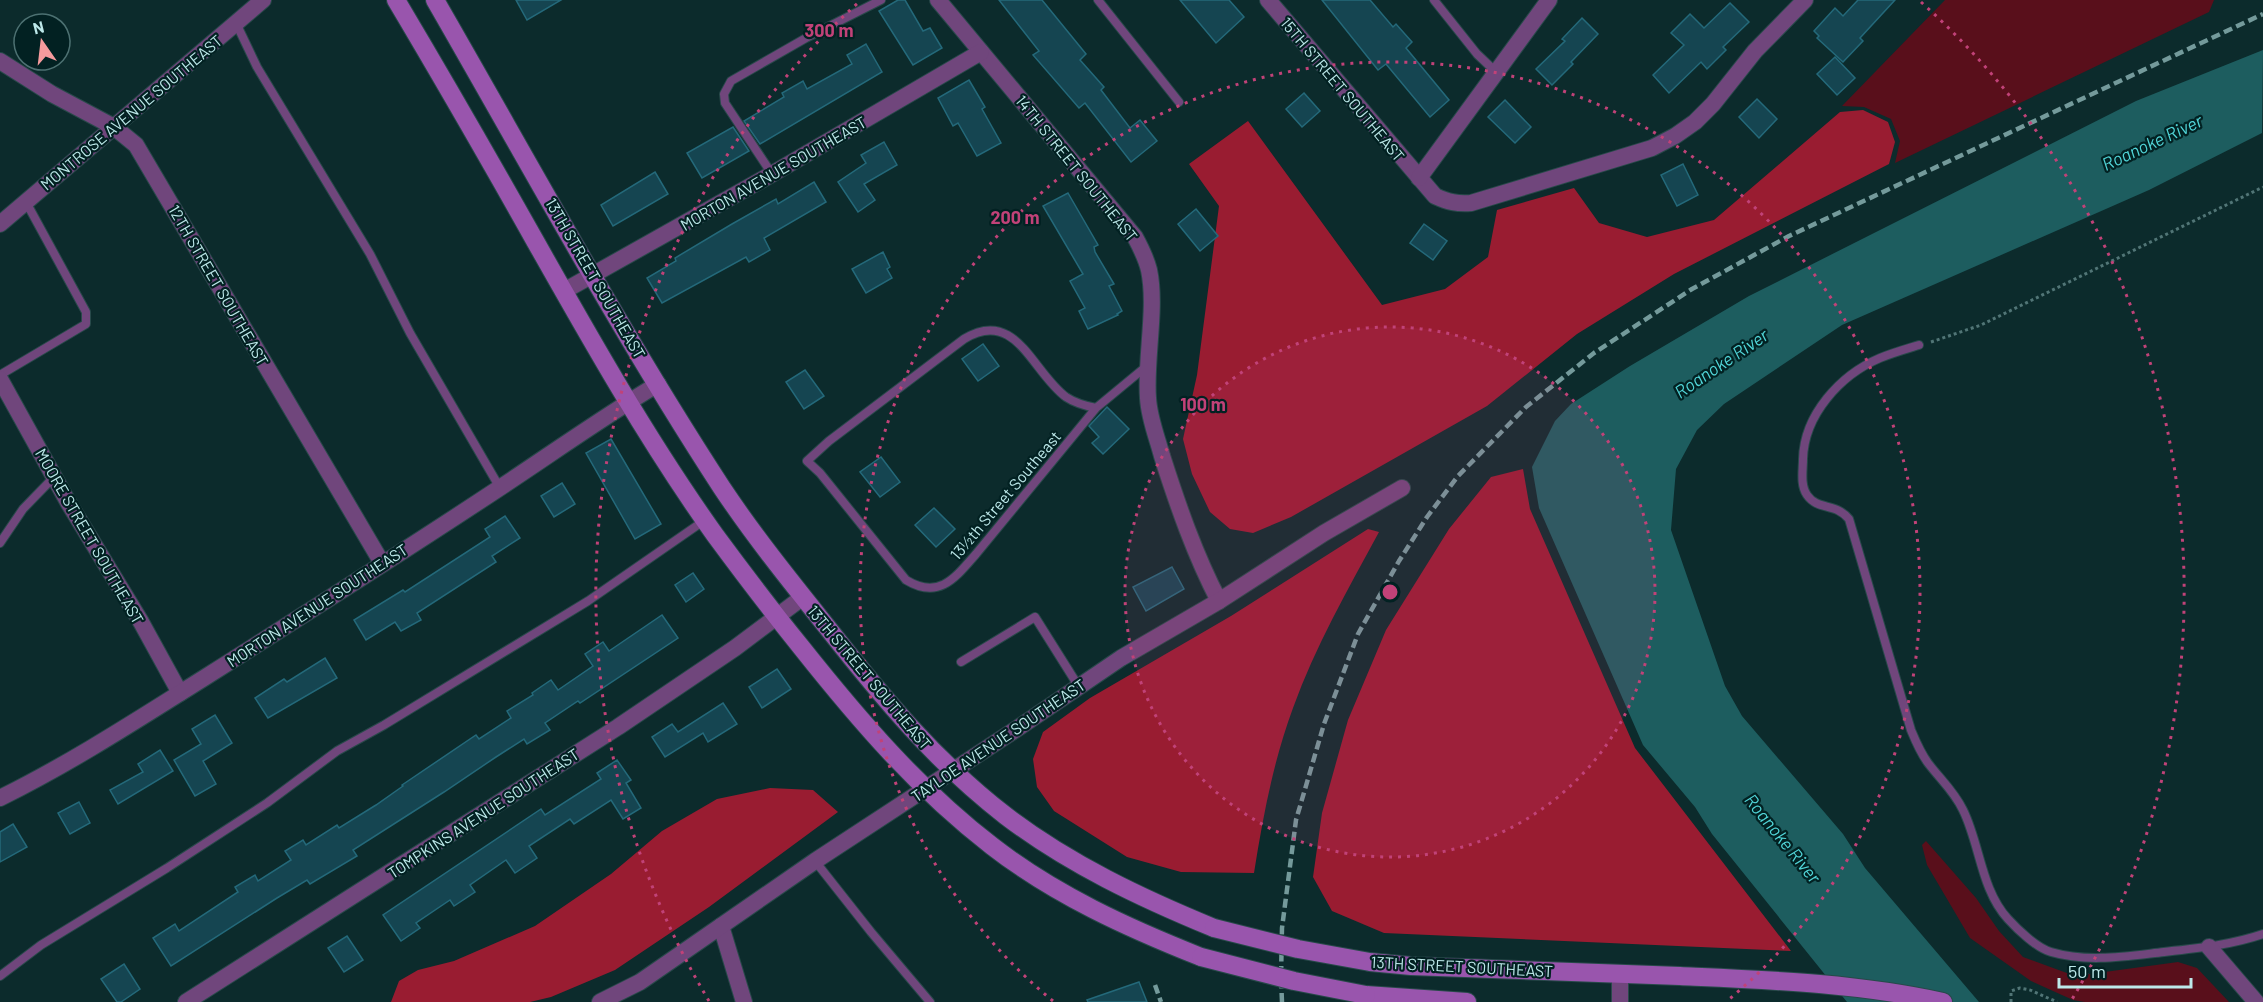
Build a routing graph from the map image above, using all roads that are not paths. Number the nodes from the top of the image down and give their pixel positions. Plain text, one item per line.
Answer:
1 (263, 0) edge
2 (396, 0) edge
3 (435, 0) edge
4 (881, 0) edge
5 (938, 0) edge
6 (1098, 0) edge
7 (1268, 0) edge
8 (1434, 0) edge
9 (1549, 0) edge
10 (1805, 0) edge
11 (236, 23) junction
12 (981, 52) junction
13 (0, 61) edge
14 (1496, 72) junction
15 (1179, 102) dead end
16 (114, 127) junction
17 (772, 174) junction
18 (1419, 178) junction
19 (26, 202) junction
20 (0, 224) edge
21 (594, 275) junction
22 (564, 291) junction
23 (1919, 345) road end
24 (1149, 364) junction
25 (0, 375) edge
26 (0, 379) edge
27 (658, 384) junction
28 (628, 402) junction
29 (1096, 408) junction
30 (54, 477) junction
31 (500, 488) junction
32 (1402, 488) dead end
33 (705, 520) junction
34 (0, 543) edge
35 (382, 563) junction
36 (803, 597) junction
37 (1219, 601) junction
38 (776, 617) junction
39 (960, 662) dead end
40 (1079, 687) junction
41 (180, 693) junction
42 (953, 771) junction
43 (925, 789) junction
44 (0, 798) edge
45 (815, 861) junction
46 (721, 926) junction
47 (2263, 934) edge
48 (2209, 947) junction
49 (1620, 974) junction
50 (0, 976) edge
51 (186, 1002) edge
52 (600, 1002) edge
53 (744, 1002) edge
54 (930, 1002) edge
55 (1467, 1002) edge
56 (1620, 1002) edge
57 (1943, 1002) edge
58 (2256, 1002) edge

1 - 11 street, MONTROSE AVENUE SOUTHEAST
2 - 22 main road, 13TH STREET SOUTHEAST
3 - 21 main road, 13TH STREET SOUTHEAST
4 - 17 lane
5 - 12 street, 14TH STREET SOUTHEAST
6 - 15 lane
7 - 18 street, 15TH STREET SOUTHEAST
8 - 14 lane
9 - 14 street
10 - 18 street, 15TH STREET SOUTHEAST
11 - 16 street, MONTROSE AVENUE SOUTHEAST
11 - 31 lane
12 - 17 street, MORTON AVENUE SOUTHEAST
12 - 24 street, 14TH STREET SOUTHEAST
13 - 16 street, 12TH STREET SOUTHEAST
14 - 18 street
16 - 19 street, MONTROSE AVENUE SOUTHEAST
16 - 35 street, 12TH STREET SOUTHEAST
17 - 21 street, MORTON AVENUE SOUTHEAST
19 - 20 street, MONTROSE AVENUE SOUTHEAST
19 - 25 lane
21 - 22 street, MORTON AVENUE SOUTHEAST
21 - 27 main road, 13TH STREET SOUTHEAST
22 - 28 main road, 13TH STREET SOUTHEAST
23 - 48 lane
24 - 29 lane
24 - 37 street, 14TH STREET SOUTHEAST
26 - 30 street, MOORE STREET SOUTHEAST
27 - 28 street, MORTON AVENUE SOUTHEAST
27 - 36 main road, 13TH STREET SOUTHEAST
28 - 31 street, MORTON AVENUE SOUTHEAST
28 - 33 main road, 13TH STREET SOUTHEAST
29 - 29 lane, 13½th Street Southeast
30 - 34 lane
30 - 41 street, MOORE STREET SOUTHEAST
31 - 35 street, MORTON AVENUE SOUTHEAST
32 - 37 street, TAYLOE AVENUE SOUTHEAST
33 - 38 main road, 13TH STREET SOUTHEAST
33 - 50 lane
35 - 41 street, MORTON AVENUE SOUTHEAST
36 - 38 street, TOMPKINS AVENUE SOUTHEAST
36 - 42 main road, 13TH STREET SOUTHEAST
37 - 40 street, TAYLOE AVENUE SOUTHEAST
38 - 43 main road, 13TH STREET SOUTHEAST
38 - 51 street, TOMPKINS AVENUE SOUTHEAST
39 - 40 lane
40 - 42 street, TAYLOE AVENUE SOUTHEAST
41 - 44 street, MORTON AVENUE SOUTHEAST
42 - 43 street, TAYLOE AVENUE SOUTHEAST
42 - 49 main road, 13TH STREET SOUTHEAST, bridge
43 - 45 street, TAYLOE AVENUE SOUTHEAST
43 - 55 main road, 13TH STREET SOUTHEAST, bridge
45 - 46 street, TAYLOE AVENUE SOUTHEAST
45 - 54 lane
46 - 52 street, TAYLOE AVENUE SOUTHEAST
46 - 53 street
47 - 48 lane
48 - 58 street
49 - 56 street
49 - 57 main road, 13TH STREET SOUTHEAST

